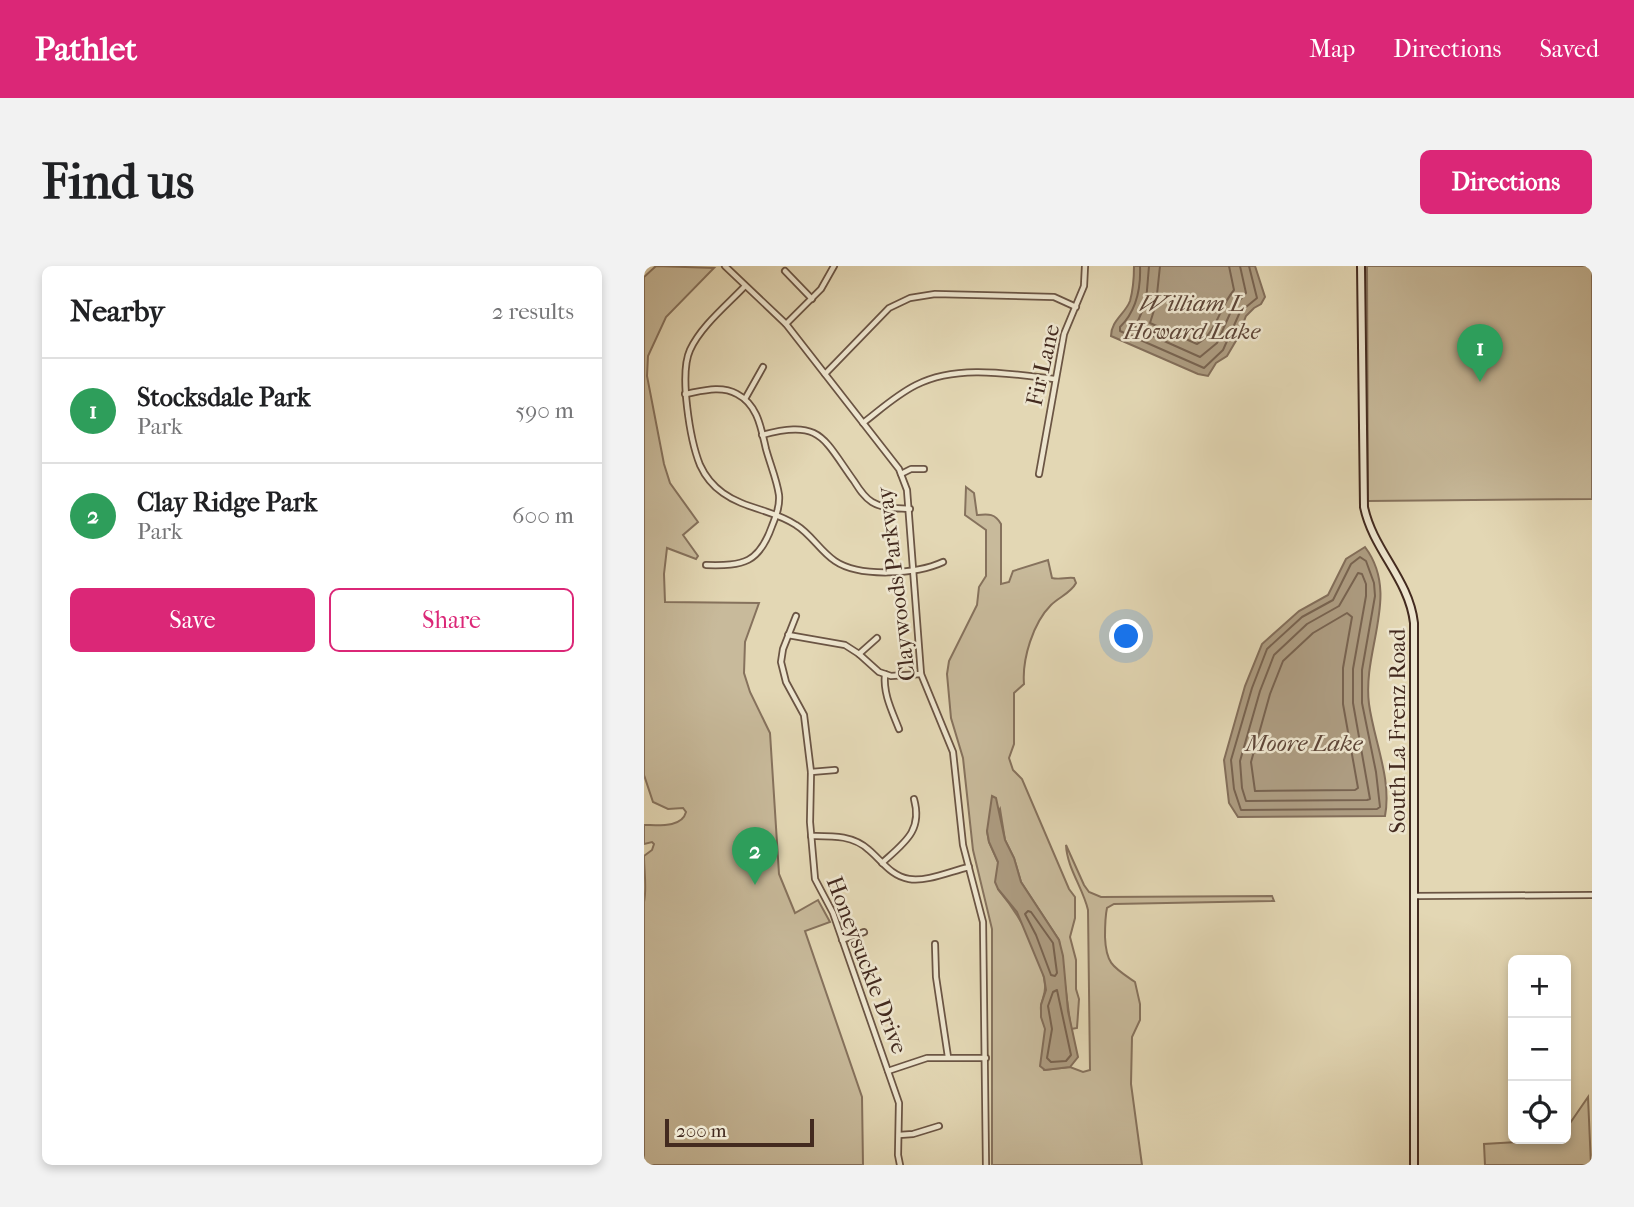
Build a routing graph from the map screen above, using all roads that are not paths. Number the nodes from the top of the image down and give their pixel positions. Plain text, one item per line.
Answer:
1 (725, 266) edge
2 (834, 266) edge
3 (1084, 266) edge
4 (1361, 266) edge
5 (785, 271) dead end
6 (745, 286) junction
7 (812, 299) junction
8 (1076, 307) junction
9 (786, 324) junction
10 (763, 367) dead end
11 (825, 374) junction
12 (1055, 379) junction
13 (685, 394) junction
14 (746, 399) junction
15 (863, 424) junction
16 (762, 435) junction
17 (924, 469) dead end
18 (901, 474) junction
19 (1039, 474) dead end
20 (910, 509) junction
21 (776, 515) junction
22 (943, 562) dead end
23 (706, 565) dead end
24 (914, 570) junction
25 (796, 616) dead end
26 (788, 635) junction
27 (877, 638) dead end
28 (859, 654) junction
29 (885, 674) junction
30 (921, 674) junction
31 (899, 729) dead end
32 (835, 771) dead end
33 (811, 772) junction
34 (914, 799) dead end
35 (811, 836) junction
36 (882, 863) junction
37 (969, 867) junction
38 (1592, 895) edge
39 (1415, 896) junction
40 (864, 932) dead end
41 (842, 940) junction
42 (935, 944) dead end
43 (948, 1057) junction
44 (986, 1058) junction
45 (888, 1070) junction
46 (939, 1126) dead end
47 (899, 1135) junction
48 (900, 1165) edge
49 (986, 1165) edge
50 (1414, 1165) edge

1 - 6 street, Claywoods Parkway
2 - 7 street
3 - 8 street, Fir Lane
4 - 39 street, South La Frenz Road
5 - 7 street
6 - 9 street, Claywoods Parkway
6 - 13 street
7 - 9 street
8 - 11 street
8 - 12 street, Fir Lane
9 - 11 street, Claywoods Parkway
10 - 14 street
11 - 15 street, Claywoods Parkway
12 - 15 street
12 - 19 street, Fir Lane
13 - 14 street
13 - 21 street
14 - 16 street
15 - 18 street, Claywoods Parkway
16 - 20 street
16 - 21 street
17 - 18 street
18 - 20 street, Claywoods Parkway
20 - 24 street, Claywoods Parkway
21 - 23 street
21 - 24 street
22 - 24 street
24 - 30 street, Claywoods Parkway
25 - 26 street, Honeysuckle Drive
26 - 28 street
26 - 33 street, Honeysuckle Drive
27 - 28 street
28 - 29 street
29 - 30 street
29 - 31 street
30 - 37 street, Claywoods Parkway
32 - 33 street
33 - 35 street, Honeysuckle Drive
34 - 36 street
35 - 36 street
35 - 41 street, Honeysuckle Drive
36 - 37 street
37 - 44 street, Claywoods Parkway
38 - 39 street
39 - 50 street, South La Frenz Road
40 - 41 street
41 - 45 street, Honeysuckle Drive
42 - 43 street
43 - 44 street
43 - 45 street
44 - 49 street, Claywoods Parkway
45 - 47 street, Honeysuckle Drive
46 - 47 street
47 - 48 street, Honeysuckle Drive

